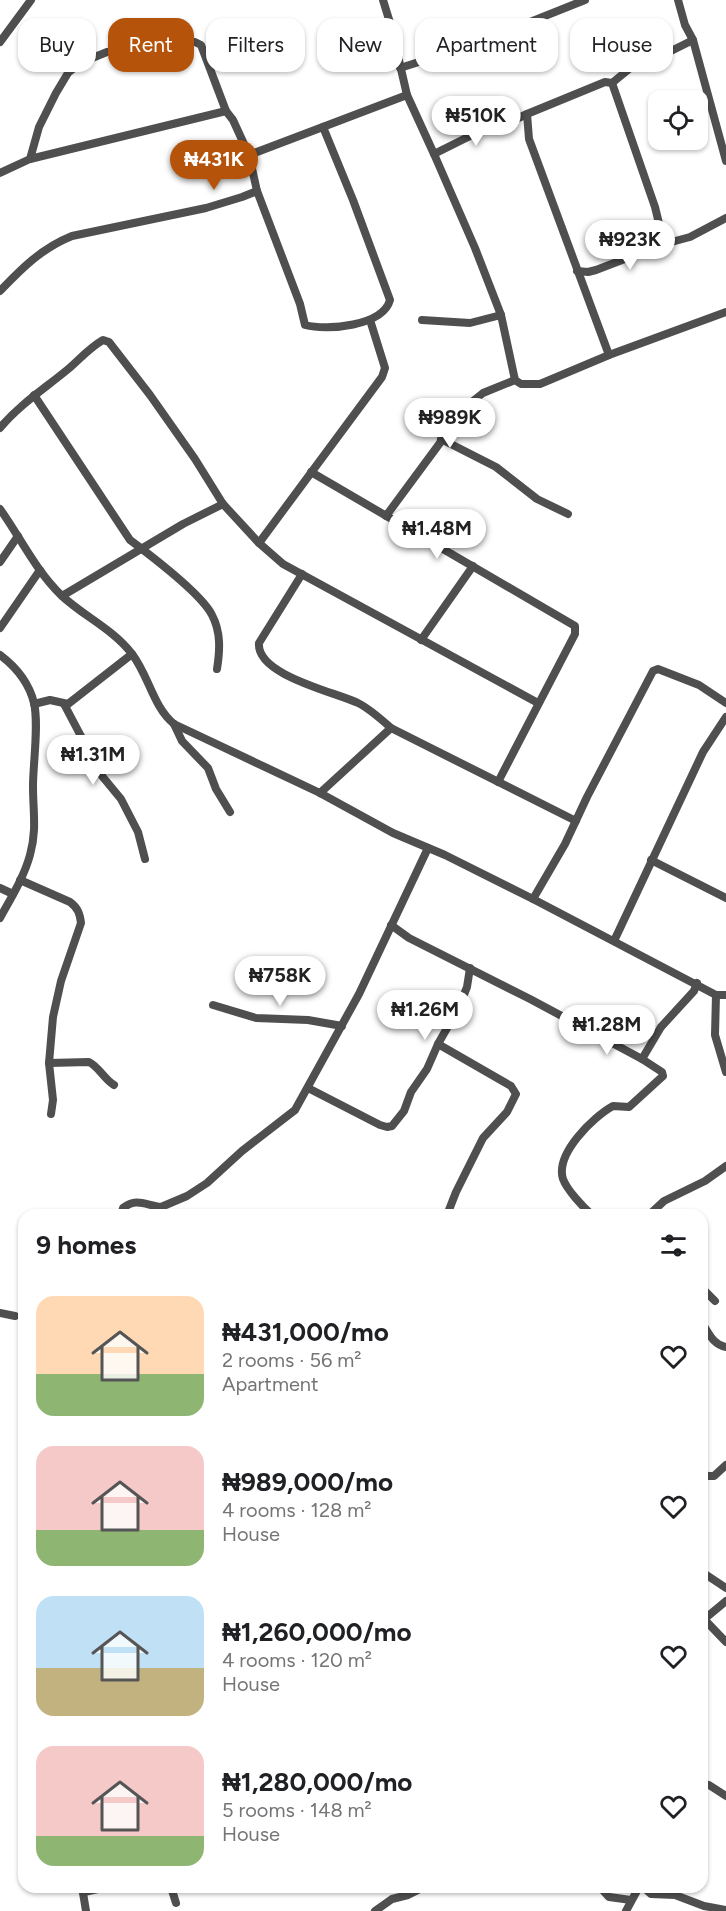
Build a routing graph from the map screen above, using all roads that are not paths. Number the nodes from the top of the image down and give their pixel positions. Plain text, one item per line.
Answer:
1 (31, 0) edge
2 (383, 0) edge
3 (585, 0) edge
4 (678, 0) edge
5 (389, 18) edge
6 (693, 40) junction
7 (0, 42) edge
8 (403, 67) edge
9 (401, 72) edge
10 (612, 83) junction
11 (407, 95) junction
12 (226, 111) junction
13 (527, 114) junction
14 (726, 125) edge
15 (323, 127) junction
16 (716, 129) junction
17 (434, 154) junction
18 (249, 155) junction
19 (30, 159) junction
20 (726, 161) edge
21 (0, 173) edge
22 (258, 191) junction
23 (726, 218) edge
24 (664, 244) junction
25 (580, 275) junction
26 (0, 291) edge
27 (726, 312) edge
28 (501, 315) junction
29 (370, 320) junction
30 (422, 320) dead end
31 (609, 355) junction
32 (515, 380) junction
33 (34, 395) junction
34 (0, 428) edge
35 (441, 439) junction
36 (311, 472) junction
37 (223, 504) junction
38 (0, 509) edge
39 (568, 514) dead end
40 (386, 516) junction
41 (18, 536) junction
42 (259, 543) junction
43 (143, 549) junction
44 (0, 562) edge
45 (473, 566) junction
46 (40, 570) junction
47 (302, 574) junction
48 (62, 596) junction
49 (0, 628) edge
50 (421, 640) junction
51 (132, 654) junction
52 (0, 655) edge
53 (218, 669) dead end
54 (726, 703) edge
55 (34, 704) junction
56 (64, 704) junction
57 (538, 704) junction
58 (726, 717) edge
59 (174, 724) junction
60 (392, 728) junction
61 (498, 782) junction
62 (320, 793) junction
63 (230, 812) dead end
64 (576, 821) junction
65 (428, 848) junction
66 (145, 859) dead end
67 (651, 860) junction
68 (20, 880) junction
69 (0, 888) edge
70 (13, 894) junction
71 (726, 898) edge
72 (533, 899) junction
73 (0, 918) edge
74 (391, 926) junction
75 (614, 941) junction
76 (470, 968) junction
77 (697, 983) junction
78 (716, 995) junction
79 (726, 995) edge
80 (213, 1005) dead end
81 (342, 1026) junction
82 (438, 1044) junction
83 (642, 1059) junction
84 (49, 1063) junction
85 (726, 1072) edge
86 (114, 1085) dead end
87 (308, 1088) junction
88 (51, 1114) dead end
89 (726, 1166) edge
90 (123, 1209) edge
91 (449, 1209) edge
92 (585, 1209) edge
93 (655, 1209) edge
94 (708, 1294) edge
95 (715, 1301) dead end
96 (0, 1313) edge
97 (15, 1316) dead end
98 (708, 1332) edge
99 (726, 1347) edge
100 (726, 1465) edge
101 (708, 1476) edge
102 (708, 1576) edge
103 (726, 1588) edge
104 (726, 1601) edge
105 (708, 1616) edge
106 (708, 1625) edge
107 (726, 1642) edge
108 (708, 1785) edge
109 (726, 1796) edge
110 (83, 1893) edge
111 (173, 1893) edge
112 (412, 1893) edge
113 (605, 1893) edge
114 (636, 1893) edge
115 (650, 1893) edge
116 (631, 1900) junction
117 (176, 1903) dead end
118 (726, 1910) edge
119 (86, 1911) edge
120 (375, 1911) edge
121 (626, 1911) edge

1 - 7 street
2 - 5 street
3 - 8 street
4 - 6 street
6 - 10 street
6 - 16 street
9 - 11 street
10 - 13 street
10 - 24 street
11 - 15 street
11 - 17 street
12 - 18 street
12 - 19 street
12 - 19 street
13 - 17 street
13 - 25 street
14 - 16 street
15 - 18 street
15 - 29 street
16 - 20 street
17 - 28 street
18 - 22 street
19 - 21 street
22 - 26 street
22 - 29 street
23 - 24 street
24 - 25 street
25 - 31 street
27 - 31 street
28 - 30 street
28 - 32 street
29 - 36 street
31 - 32 street
32 - 35 street
33 - 34 street
33 - 37 street
33 - 43 street
35 - 39 street
35 - 40 street
36 - 40 street
36 - 42 street
37 - 42 street
37 - 43 street
38 - 41 street
40 - 45 street
41 - 44 street
41 - 46 street
42 - 47 street
43 - 48 street
43 - 53 street
45 - 50 street
45 - 57 street
46 - 48 street
46 - 49 street
47 - 50 street
47 - 60 street
48 - 51 street
50 - 57 street
51 - 56 street
51 - 59 street
52 - 55 street
54 - 64 street
55 - 56 street
55 - 68 street
56 - 66 street
57 - 61 street
58 - 67 street
59 - 62 street
59 - 63 street
60 - 61 street
60 - 62 street
61 - 64 street
62 - 65 street
64 - 72 street
65 - 72 street
65 - 74 street
67 - 71 street
67 - 75 street
68 - 70 street
68 - 84 street
69 - 70 street
70 - 73 street
72 - 75 street
74 - 76 street
74 - 81 street
75 - 77 street
76 - 82 street
76 - 83 street
77 - 78 street
77 - 83 street
78 - 79 street
78 - 85 street
80 - 81 street
81 - 87 street
82 - 87 street
82 - 91 street
83 - 92 street
84 - 86 street
84 - 88 street
87 - 90 street
89 - 93 street
94 - 95 street
96 - 97 street
98 - 99 street
100 - 101 street
102 - 103 street
104 - 105 street
106 - 107 street
108 - 109 street
110 - 119 street
111 - 117 street
112 - 120 street
113 - 116 street
114 - 116 street
115 - 118 street
116 - 121 street

